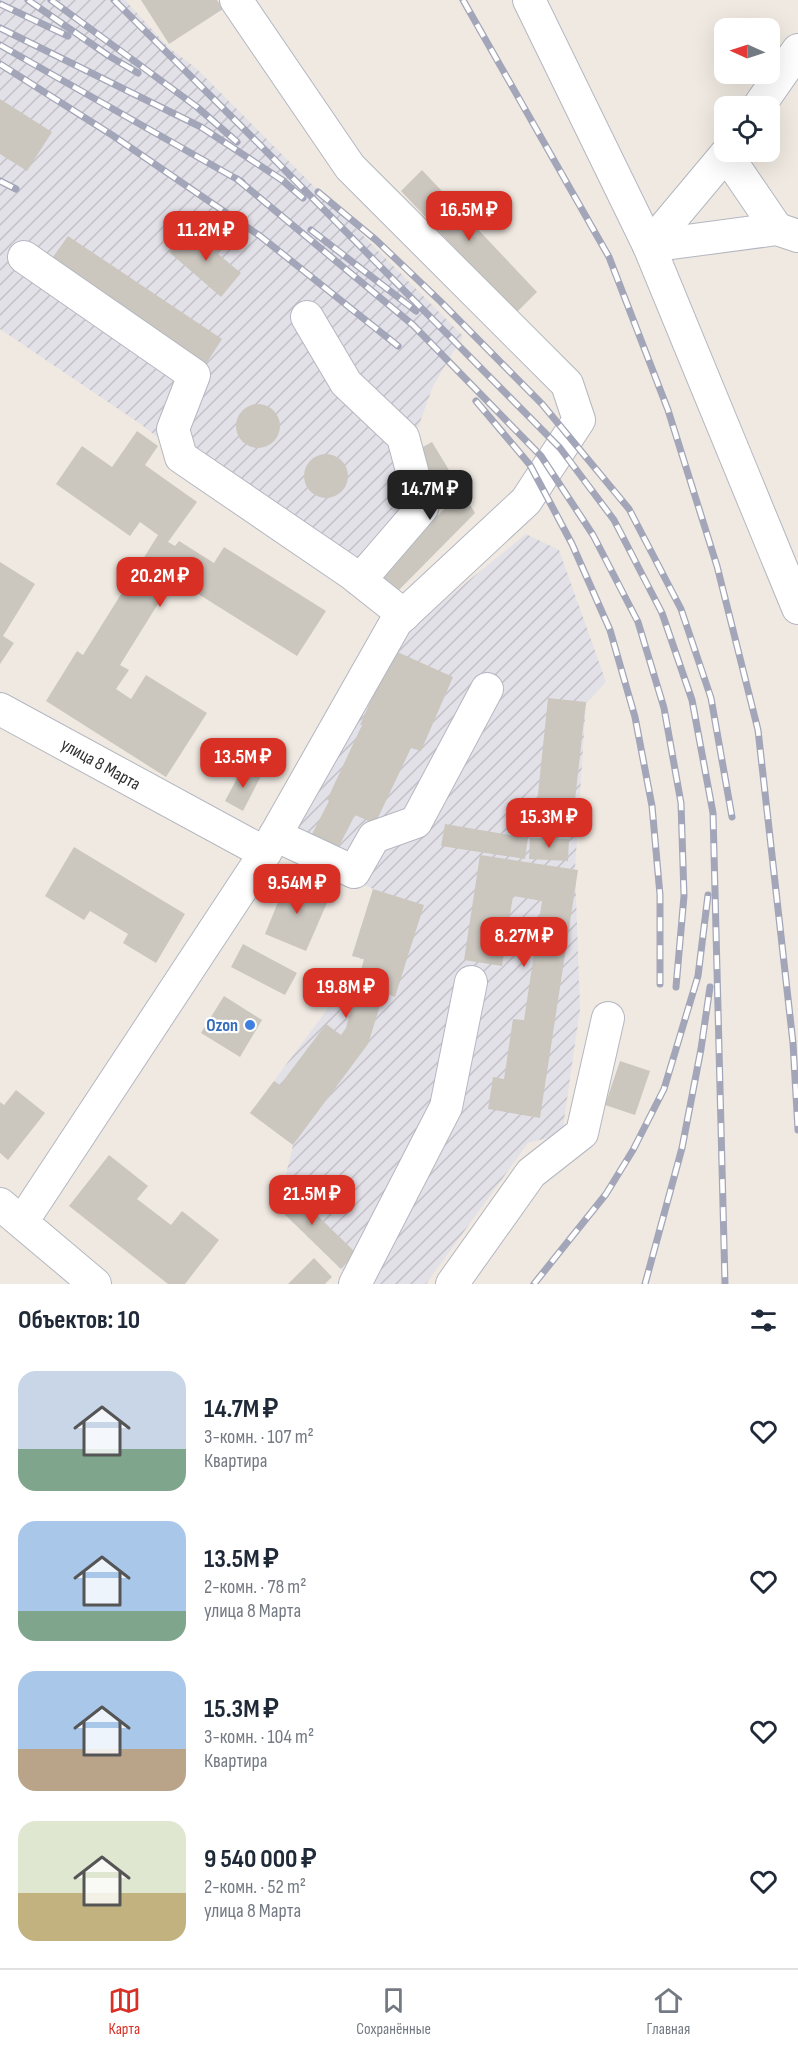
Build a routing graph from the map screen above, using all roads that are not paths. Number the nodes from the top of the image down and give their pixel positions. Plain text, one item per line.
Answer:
1 (236, 0) edge
2 (529, 0) edge
3 (798, 50) edge
4 (766, 96) edge
5 (719, 162) edge
6 (734, 162) edge
7 (788, 232) edge
8 (649, 246) junction
9 (24, 257) dead end
10 (307, 317) dead end
11 (360, 580) junction
12 (798, 608) edge
13 (404, 615) junction
14 (487, 689) dead end
15 (0, 709) edge
16 (270, 844) junction
17 (471, 982) dead end
18 (608, 1018) dead end
19 (11, 1213) edge
20 (95, 1284) edge
21 (355, 1284) edge
22 (452, 1284) edge

1 - 13 street
2 - 8 street
3 - 4 street
5 - 8 street
6 - 7 street
7 - 8 street
8 - 12 street
9 - 11 street
10 - 11 street
11 - 13 street
13 - 16 street
14 - 16 street, улица 8 Марта
15 - 16 street, улица 8 Марта
16 - 19 street
17 - 21 street
18 - 22 street
19 - 20 street

